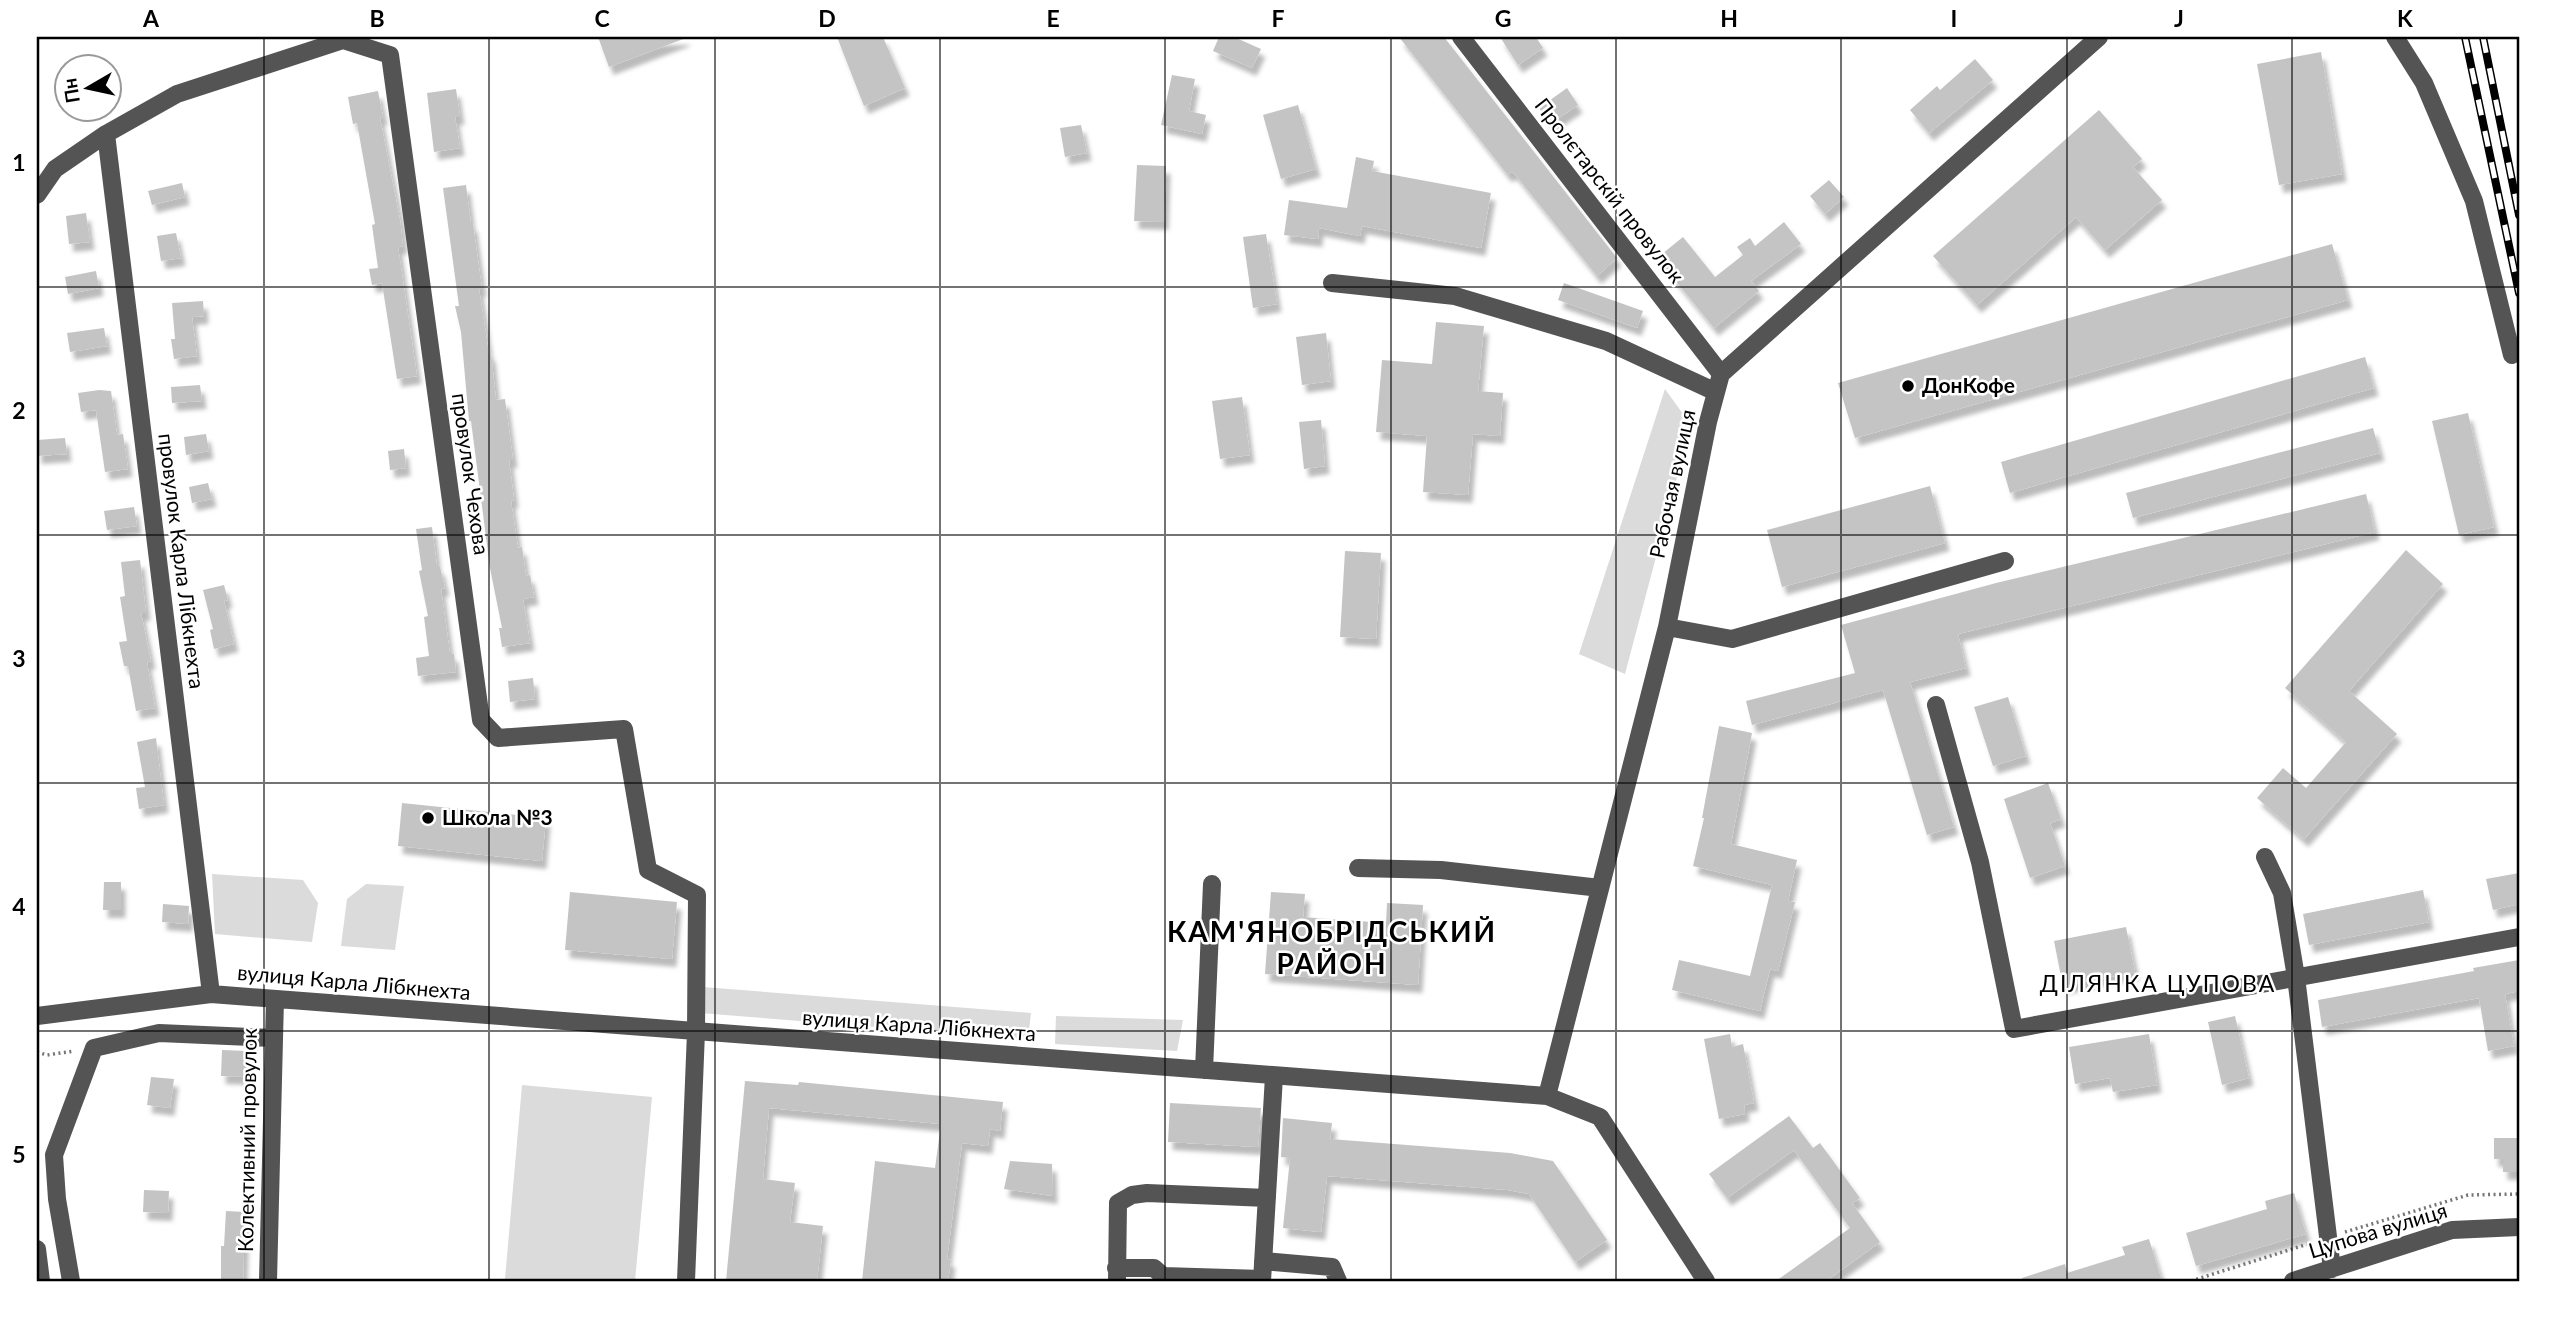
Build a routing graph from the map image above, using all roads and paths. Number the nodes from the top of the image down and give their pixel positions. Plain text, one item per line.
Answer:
1 (1461, 37) edge
2 (2099, 37) edge
3 (2395, 37) edge
4 (106, 134) junction
5 (37, 195) edge
6 (1332, 283) dead end
7 (2512, 355) dead end
8 (1721, 374) junction
9 (1716, 391) junction
10 (2006, 561) dead end
11 (1667, 627) junction
12 (1936, 705) dead end
13 (2265, 857) dead end
14 (1358, 868) dead end
15 (1212, 884) dead end
16 (1600, 888) junction
17 (2519, 937) edge
18 (2297, 977) junction
19 (211, 994) junction
20 (275, 999) junction
21 (37, 1016) edge
22 (696, 1032) junction
23 (272, 1038) junction
24 (94, 1048) junction
25 (37, 1052) edge
26 (1204, 1070) junction
27 (1274, 1076) junction
28 (1547, 1096) junction
29 (2519, 1194) edge
30 (1267, 1198) junction
31 (2519, 1227) edge
32 (2328, 1237) junction
33 (37, 1249) edge
34 (2332, 1269) junction
35 (1262, 1274) edge
36 (1116, 1275) edge
37 (41, 1281) edge
38 (71, 1281) edge
39 (268, 1281) edge
40 (686, 1281) edge
41 (1338, 1281) edge
42 (1706, 1281) edge
43 (2191, 1281) edge
44 (2293, 1281) edge

1 - 8 street, Пролєтарскій провулок
2 - 8 street
3 - 7 street
4 - 5 street
4 - 19 street, провулок Карла Лібкнехта
4 - 22 street, провулок Чехова
6 - 9 street
8 - 9 street, Рабочая вулиця
9 - 11 street, Рабочая вулиця
10 - 11 street
11 - 16 street, Рабочая вулиця
12 - 18 street
13 - 18 street
14 - 16 street
15 - 26 street
16 - 28 street, Рабочая вулиця
17 - 18 street
18 - 32 street
19 - 20 street, вулиця Карла Лібкнехта
19 - 21 street, вулиця Карла Лібкнехта
20 - 22 street, вулиця Карла Лібкнехта
20 - 23 street, Колективний провулок
22 - 26 street, вулиця Карла Лібкнехта
22 - 40 street
23 - 24 street
23 - 39 street, Колективний провулок
24 - 25 path
24 - 38 street
26 - 27 street, вулиця Карла Лібкнехта
27 - 28 street, вулиця Карла Лібкнехта
27 - 30 street
28 - 42 street, вулиця Карла Лібкнехта
29 - 32 path
30 - 35 street
30 - 36 street
31 - 34 street, Цупова вулиця
32 - 34 street
32 - 43 path
33 - 37 street
34 - 44 street, Цупова вулиця
35 - 36 street
35 - 41 street

